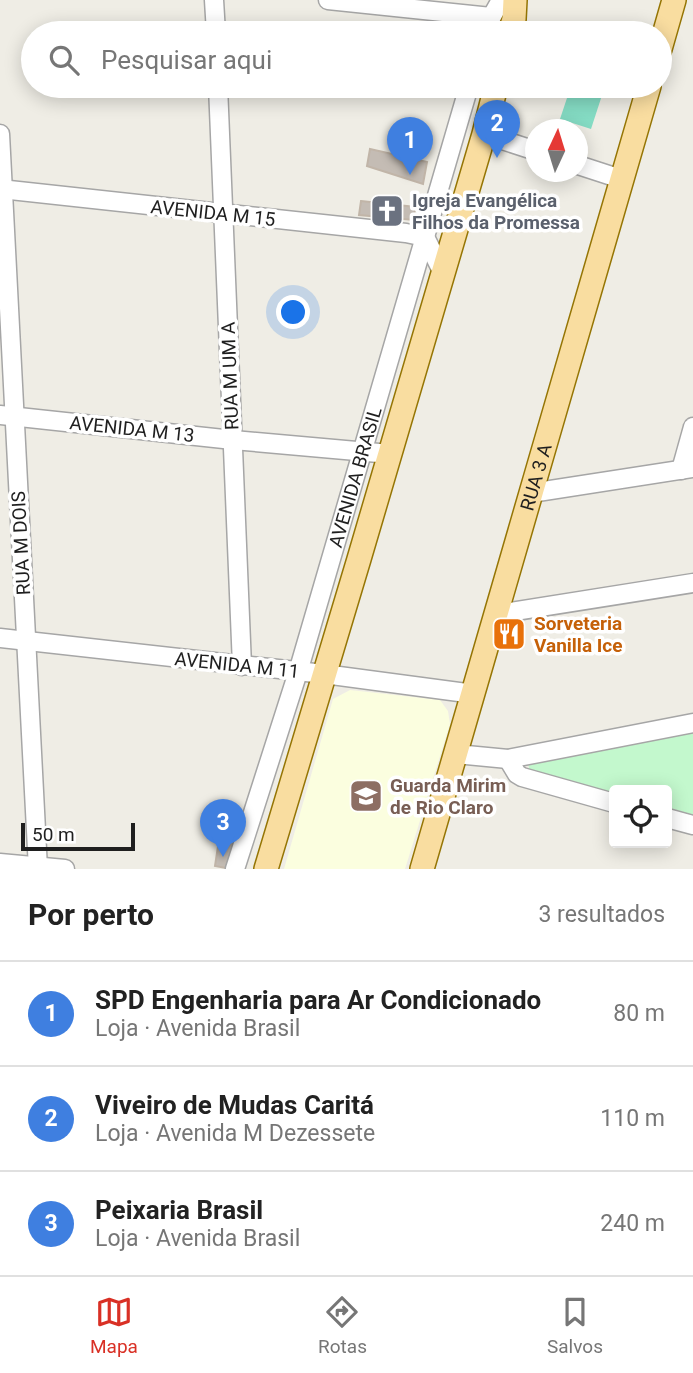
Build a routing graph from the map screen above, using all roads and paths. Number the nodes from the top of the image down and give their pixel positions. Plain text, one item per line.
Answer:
1 (214, 0) edge
2 (328, 0) edge
3 (501, 0) edge
4 (515, 0) edge
5 (674, 0) edge
6 (215, 21) edge
7 (462, 21) edge
8 (490, 21) edge
9 (513, 21) edge
10 (668, 21) edge
11 (218, 98) edge
12 (466, 98) edge
13 (493, 98) edge
14 (645, 98) edge
15 (0, 134) edge
16 (484, 134) junction
17 (525, 147) edge
18 (588, 168) edge
19 (621, 179) junction
20 (1, 190) edge
21 (223, 214) junction
22 (425, 237) junction
23 (443, 274) junction
24 (7, 416) edge
25 (693, 427) edge
26 (233, 440) junction
27 (362, 452) junction
28 (390, 454) junction
29 (687, 469) edge
30 (531, 493) junction
31 (693, 583) edge
32 (497, 614) junction
33 (0, 638) edge
34 (25, 640) junction
35 (242, 666) junction
36 (298, 671) junction
37 (324, 674) junction
38 (474, 694) junction
39 (693, 723) edge
40 (456, 754) junction
41 (508, 759) junction
42 (609, 802) edge
43 (672, 819) edge
44 (693, 825) edge
45 (0, 863) edge
46 (38, 867) edge
47 (65, 869) edge
48 (235, 869) edge
49 (266, 869) edge
50 (422, 869) edge

1 - 6 street
2 - 7 street
3 - 8 street
4 - 9 main road
5 - 10 main road
11 - 21 street, RUA M UM A
12 - 22 street, AVENIDA BRASIL
13 - 16 main road, AVENIDA BRASIL
14 - 19 main road, RUA 3 A
15 - 20 street, RUA M DOIS
16 - 17 street
16 - 23 main road, AVENIDA BRASIL
18 - 19 street
19 - 30 main road, RUA 3 A
20 - 21 street, AVENIDA M 15
20 - 24 street, RUA M DOIS
21 - 22 street, AVENIDA M 15
21 - 26 street, RUA M UM A
22 - 23 street
22 - 27 street, AVENIDA BRASIL
23 - 28 main road, AVENIDA BRASIL
24 - 26 street, AVENIDA M 13
24 - 34 street, RUA M DOIS
25 - 29 street
26 - 27 street, AVENIDA M 13
26 - 35 street, RUA M UM A
27 - 28 street, AVENIDA M 13
27 - 36 street, AVENIDA BRASIL
28 - 37 main road, AVENIDA BRASIL
29 - 30 street
30 - 32 main road, RUA 3 A
31 - 32 street
32 - 38 main road, RUA 3 A
33 - 34 street, AVENIDA M 11
34 - 35 street, AVENIDA M 11
34 - 46 street, RUA M DOIS
35 - 36 street, AVENIDA M 11
36 - 37 street, AVENIDA M 11
36 - 48 street, AVENIDA BRASIL
37 - 38 street, AVENIDA M 11
37 - 49 main road, AVENIDA BRASIL
38 - 40 main road, RUA 3 A
39 - 41 street
40 - 41 street
40 - 50 main road, RUA 3 A
41 - 42 street
43 - 44 street
45 - 46 street
46 - 47 street

